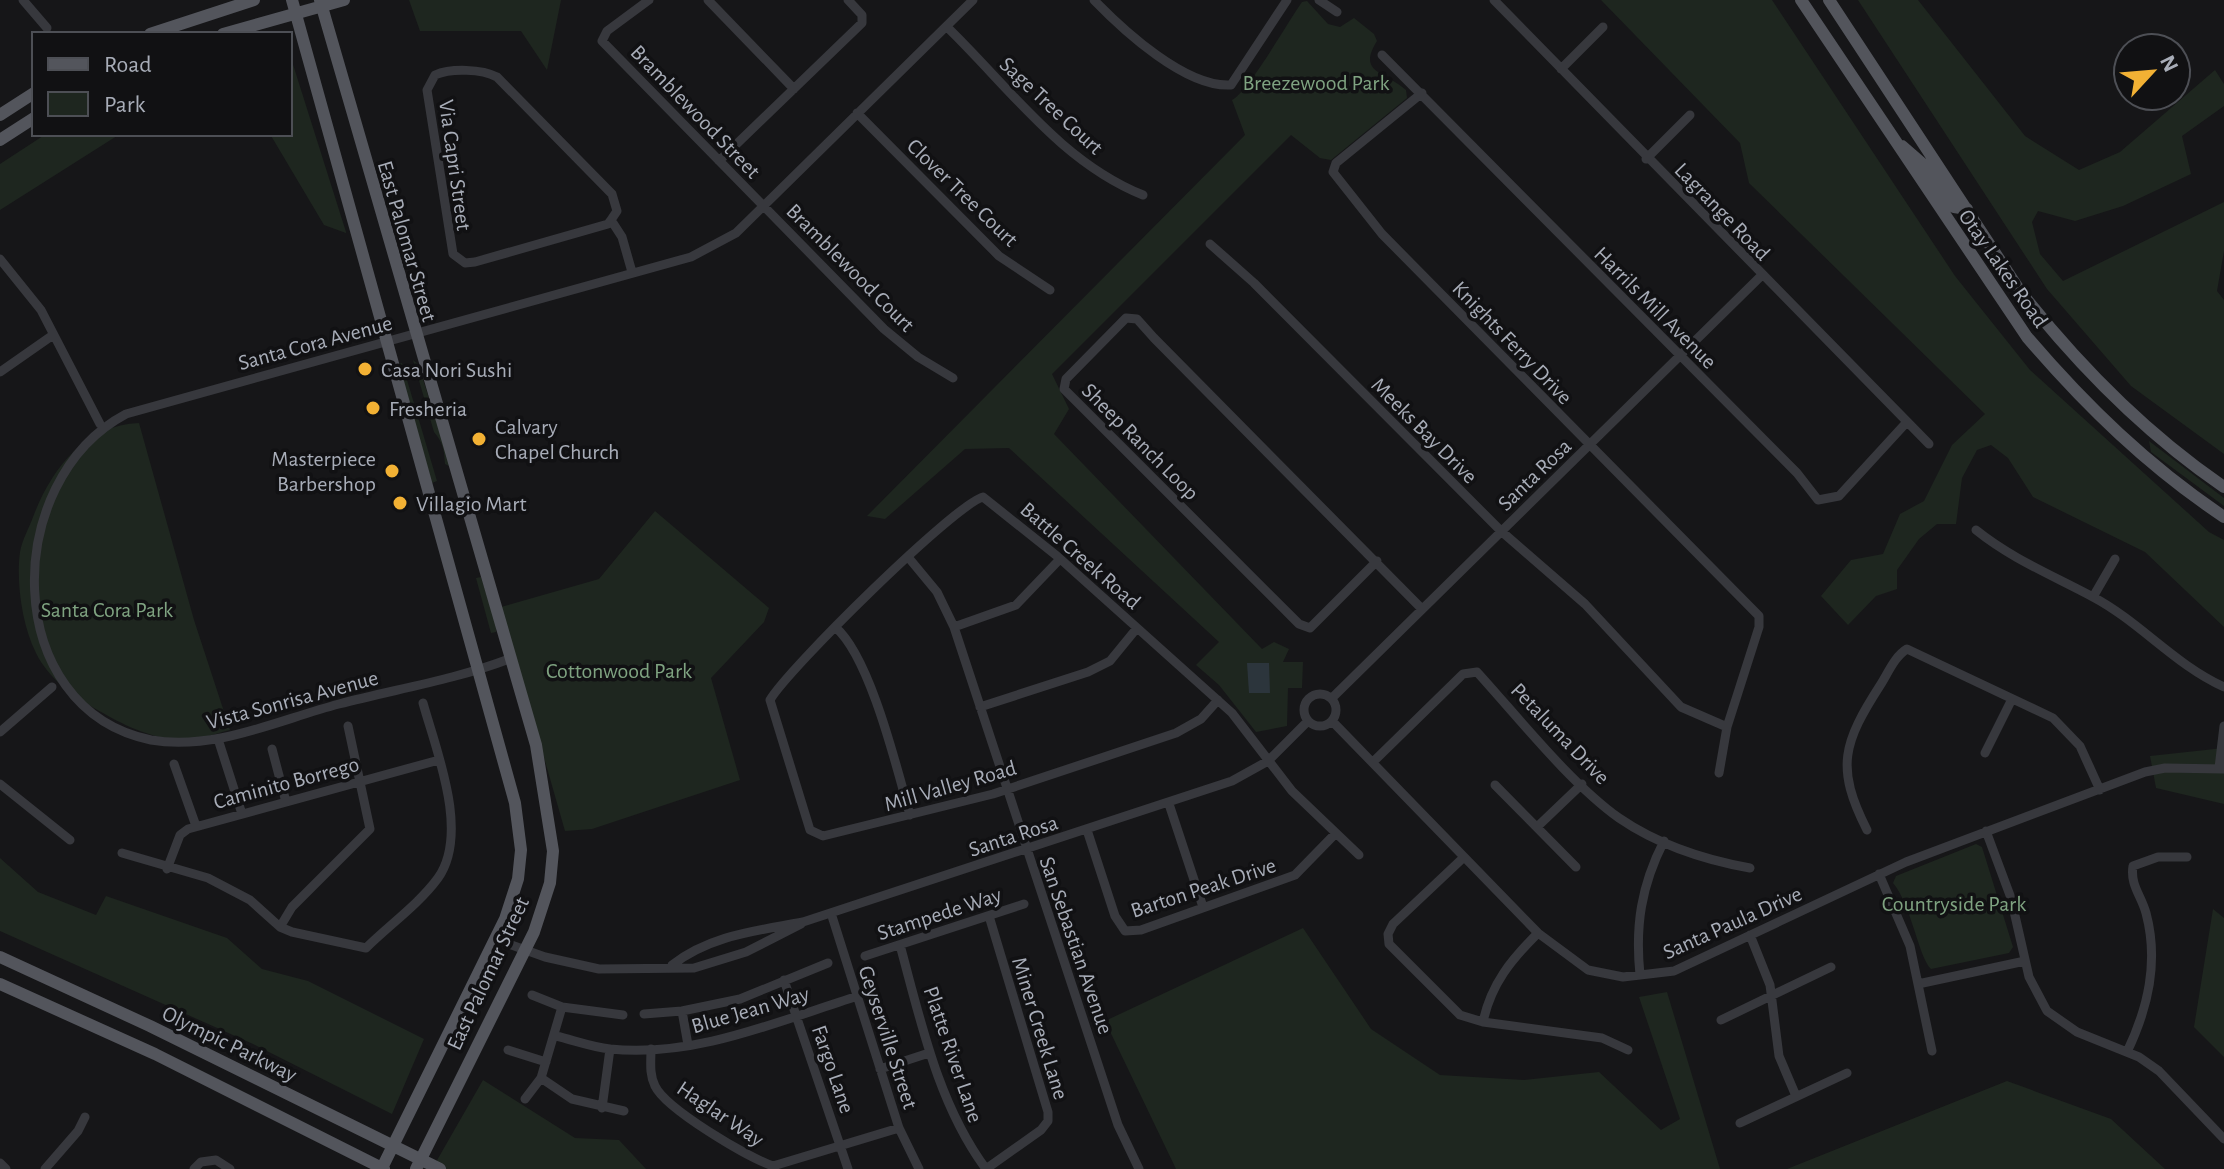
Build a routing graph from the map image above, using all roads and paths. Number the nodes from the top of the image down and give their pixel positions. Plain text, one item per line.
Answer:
1 (23, 0) edge
2 (254, 0) edge
3 (344, 0) edge
4 (649, 0) edge
5 (708, 0) edge
6 (848, 0) edge
7 (973, 0) edge
8 (1094, 0) edge
9 (1287, 0) edge
10 (1319, 0) edge
11 (1494, 0) edge
12 (1801, 0) edge
13 (1829, 0) edge
14 (321, 3) edge
15 (294, 6) edge
16 (1337, 12) dead end
17 (947, 27) junction
18 (1603, 27) dead end
19 (47, 28) dead end
20 (156, 32) edge
21 (228, 32) edge
22 (1382, 55) dead end
23 (1561, 69) junction
24 (794, 89) junction
25 (1422, 93) junction
26 (32, 94) edge
27 (857, 113) junction
28 (0, 115) edge
29 (1690, 115) dead end
30 (32, 119) edge
31 (1890, 136) junction
32 (0, 140) edge
33 (1646, 159) junction
34 (719, 161) junction
35 (1143, 195) dead end
36 (764, 206) junction
37 (1967, 209) junction
38 (611, 220) junction
39 (1210, 244) dead end
40 (0, 259) edge
41 (632, 272) junction
42 (1761, 276) junction
43 (1050, 290) dead end
44 (415, 334) junction
45 (53, 335) junction
46 (386, 342) junction
47 (1680, 357) junction
48 (0, 372) edge
49 (953, 378) dead end
50 (1906, 423) junction
51 (100, 424) junction
52 (73, 443) dead end
53 (1929, 444) dead end
54 (1589, 447) junction
55 (2224, 487) edge
56 (2224, 517) edge
57 (1976, 530) dead end
58 (1501, 531) junction
59 (908, 557) junction
60 (1060, 559) junction
61 (2115, 559) dead end
62 (1377, 561) junction
63 (2093, 597) junction
64 (1422, 609) junction
65 (835, 627) junction
66 (954, 627) junction
67 (1137, 628) junction
68 (509, 659) junction
69 (479, 670) junction
70 (44, 677) dead end
71 (52, 687) junction
72 (2224, 687) edge
73 (1332, 698) junction
74 (2012, 699) junction
75 (770, 700) joint
76 (1218, 700) junction
77 (423, 703) dead end
78 (980, 707) junction
79 (1308, 721) junction
80 (1332, 721) junction
81 (348, 726) dead end
82 (2224, 726) edge
83 (1727, 727) junction
84 (0, 732) edge
85 (218, 739) junction
86 (272, 749) dead end
87 (1985, 753) dead end
88 (439, 760) junction
89 (1268, 761) junction
90 (1373, 762) junction
91 (174, 764) dead end
92 (2221, 768) edge
93 (1719, 773) dead end
94 (362, 780) junction
95 (0, 784) edge
96 (1582, 784) junction
97 (1495, 785) dead end
98 (1008, 789) junction
99 (2100, 790) junction
100 (286, 802) junction
101 (1169, 804) junction
102 (242, 814) junction
103 (910, 815) junction
104 (196, 826) junction
105 (1537, 827) junction
106 (1087, 830) junction
107 (1867, 830) dead end
108 (1986, 831) junction
109 (1335, 834) junction
110 (70, 840) dead end
111 (1664, 841) junction
112 (1027, 850) junction
113 (122, 853) dead end
114 (1359, 855) dead end
115 (2187, 857) dead end
116 (1463, 858) junction
117 (1576, 867) dead end
118 (1750, 868) dead end
119 (167, 869) junction
120 (1879, 874) junction
121 (1024, 904) dead end
122 (1203, 907) junction
123 (831, 913) junction
124 (989, 916) junction
125 (803, 922) junction
126 (280, 927) junction
127 (1538, 933) junction
128 (1750, 935) junction
129 (495, 939) junction
130 (900, 945) junction
131 (525, 950) junction
132 (865, 956) dead end
133 (0, 957) edge
134 (2025, 961) junction
135 (828, 963) dead end
136 (672, 965) junction
137 (1831, 967) dead end
138 (1640, 975) junction
139 (784, 980) junction
140 (0, 984) edge
141 (1918, 984) junction
142 (532, 995) dead end
143 (858, 996) junction
144 (1772, 996) junction
145 (562, 1007) junction
146 (682, 1011) junction
147 (644, 1014) dead end
148 (623, 1015) dead end
149 (797, 1016) junction
150 (1721, 1020) dead end
151 (1483, 1022) junction
152 (556, 1036) junction
153 (688, 1045) junction
154 (610, 1049) junction
155 (651, 1049) junction
156 (508, 1050) dead end
157 (1628, 1050) dead end
158 (1932, 1051) dead end
159 (2127, 1052) junction
160 (929, 1053) junction
161 (546, 1062) junction
162 (880, 1069) junction
163 (1847, 1073) dead end
164 (541, 1078) junction
165 (1796, 1096) junction
166 (525, 1099) dead end
167 (602, 1108) junction
168 (624, 1111) dead end
169 (85, 1117) dead end
170 (1740, 1123) dead end
171 (899, 1128) junction
172 (2224, 1139) edge
173 (393, 1145) junction
174 (841, 1146) junction
175 (0, 1163) edge
176 (418, 1164) edge
177 (6, 1169) edge
178 (45, 1169) edge
179 (194, 1169) edge
180 (230, 1169) edge
181 (383, 1169) edge
182 (440, 1169) edge
183 (848, 1169) edge
184 (919, 1169) edge
185 (986, 1169) edge
186 (1139, 1169) edge

1 - 19 street
2 - 20 main road
3 - 14 main road
4 - 34 street, Bramblewood Street
5 - 24 street
6 - 24 street
7 - 17 street, Santa Cora Avenue
8 - 9 street
10 - 16 street
11 - 23 street, Lagrange Road
12 - 31 main road, Otay Lakes Road
13 - 37 main road, Otay Lakes Road
14 - 15 main road
14 - 44 main road, East Palomar Street
15 - 21 main road
15 - 46 main road, East Palomar Street
17 - 27 street, Santa Cora Avenue
17 - 35 street, Sage Tree Court
18 - 23 street
22 - 25 street, Harrils Mill Avenue
23 - 33 street, Lagrange Road
24 - 34 street
25 - 47 street, Harrils Mill Avenue
25 - 54 street, Knights Ferry Drive
26 - 28 main road
27 - 36 street, Santa Cora Avenue
27 - 43 street, Clover Tree Court
29 - 33 street
30 - 32 main road
31 - 37 main road
31 - 56 main road, Otay Lakes Road
33 - 42 street, Lagrange Road
34 - 36 street, Bramblewood Street
36 - 41 street, Santa Cora Avenue
36 - 49 street, Bramblewood Court
37 - 55 main road, Otay Lakes Road
38 - 38 street, Via Capri Street
38 - 41 street, Via Capri Street
39 - 58 street, Meeks Bay Drive
40 - 45 street
41 - 44 street, Santa Cora Avenue
42 - 47 street, Santa Rosa
42 - 50 street, Lagrange Road
44 - 46 street, Santa Cora Avenue
44 - 68 main road, East Palomar Street
45 - 48 street
45 - 51 street
46 - 51 street, Santa Cora Avenue
46 - 69 main road, East Palomar Street
47 - 50 street, Harrils Mill Avenue
47 - 54 street, Santa Rosa
50 - 53 street, Lagrange Road
51 - 52 street, Santa Cora Avenue
54 - 58 street, Santa Rosa
54 - 83 street, Knights Ferry Drive
57 - 63 street
58 - 64 street, Santa Rosa
58 - 83 street, Meeks Bay Drive
59 - 60 street, Battle Creek Road
59 - 65 street, Battle Creek Road
59 - 66 street, San Sebastian Avenue
60 - 66 street
60 - 67 street, Battle Creek Road
61 - 63 street
62 - 62 street, Sheep Ranch Loop
62 - 64 street, Sheep Ranch Loop
63 - 72 street
64 - 73 street, Santa Rosa
65 - 75 street, Battle Creek Road
65 - 103 street
66 - 78 street, San Sebastian Avenue
67 - 76 street, Battle Creek Road
67 - 78 street
68 - 69 street, Vista Sonrisa Avenue
68 - 131 main road, East Palomar Street
69 - 85 street, Vista Sonrisa Avenue
69 - 129 main road, East Palomar Street
70 - 71 street
71 - 84 street
71 - 85 street, Vista Sonrisa Avenue
73 - 79 street
73 - 80 street
74 - 87 street
74 - 99 street
74 - 107 street
75 - 103 street, Mill Valley Road
76 - 89 street, Battle Creek Road
76 - 98 street, Mill Valley Road
77 - 88 street
78 - 98 street, San Sebastian Avenue
79 - 80 street
79 - 89 street, Santa Rosa
80 - 90 street, Santa Paula Drive
81 - 94 street
82 - 92 street
83 - 93 street
85 - 102 street
86 - 100 street
88 - 94 street, Caminito Borrego
88 - 126 street
89 - 101 street, Santa Rosa
89 - 109 street, Battle Creek Road
90 - 96 street, Petaluma Drive
90 - 116 street, Santa Paula Drive
91 - 104 street
92 - 99 street, Santa Paula Drive
94 - 100 street, Caminito Borrego
94 - 126 street
95 - 110 street
96 - 105 street
96 - 111 street, Petaluma Drive
97 - 105 street
98 - 103 street, Mill Valley Road
98 - 112 street, San Sebastian Avenue
99 - 108 street, Santa Paula Drive
100 - 102 street, Caminito Borrego
101 - 106 street, Santa Rosa
101 - 122 street
102 - 104 street, Caminito Borrego
104 - 119 street, Caminito Borrego
105 - 117 street
106 - 112 street, Santa Rosa
106 - 122 street, Barton Peak Drive
108 - 120 street, Santa Paula Drive
108 - 134 street
109 - 114 street, Battle Creek Road
109 - 122 street, Barton Peak Drive
111 - 118 street, Petaluma Drive
111 - 138 street
112 - 123 street, Santa Rosa
112 - 186 street, San Sebastian Avenue
113 - 119 street
115 - 159 street
116 - 127 street, Santa Paula Drive
116 - 151 street
119 - 126 street
120 - 128 street, Santa Paula Drive
120 - 141 street
121 - 124 street, Stampede Way
123 - 125 street, Santa Rosa
123 - 143 street, Geyserville Street
124 - 130 street, Stampede Way
124 - 185 street, Miner Creek Lane
125 - 136 street, Santa Rosa
125 - 136 street, Santa Rosa
127 - 138 street, Santa Paula Drive
127 - 151 street
128 - 138 street, Santa Paula Drive
128 - 144 street
129 - 131 street, Santa Rosa
129 - 173 main road, East Palomar Street
130 - 132 street, Stampede Way
130 - 160 street, Platte River Lane
131 - 136 street, Santa Rosa
131 - 176 main road, East Palomar Street
133 - 173 main road, Olympic Parkway
134 - 141 street
134 - 159 street
135 - 139 street
137 - 144 street
139 - 146 street
139 - 149 street, Fargo Lane
140 - 181 main road, Olympic Parkway
141 - 158 street
142 - 145 street
143 - 149 street, Blue Jean Way
143 - 162 street, Geyserville Street
144 - 150 street
144 - 165 street
145 - 148 street
145 - 152 street
146 - 147 street
146 - 153 street
149 - 153 street, Blue Jean Way
149 - 174 street, Fargo Lane
151 - 157 street
152 - 154 street, Blue Jean Way
152 - 161 street
153 - 155 street, Blue Jean Way
154 - 155 street, Blue Jean Way
154 - 167 street
155 - 174 street, Haglar Way
156 - 161 street
159 - 172 street
160 - 162 street
160 - 185 street, Platte River Lane
161 - 164 street
162 - 171 street, Geyserville Street
163 - 165 street
164 - 166 street
164 - 167 street
165 - 170 street
167 - 168 street
169 - 178 street
171 - 174 street, Haglar Way
171 - 184 street, Geyserville Street
173 - 176 main road, Olympic Parkway
173 - 181 main road, East Palomar Street
174 - 183 street, Fargo Lane
175 - 177 street
176 - 182 main road, Olympic Parkway
179 - 180 street

